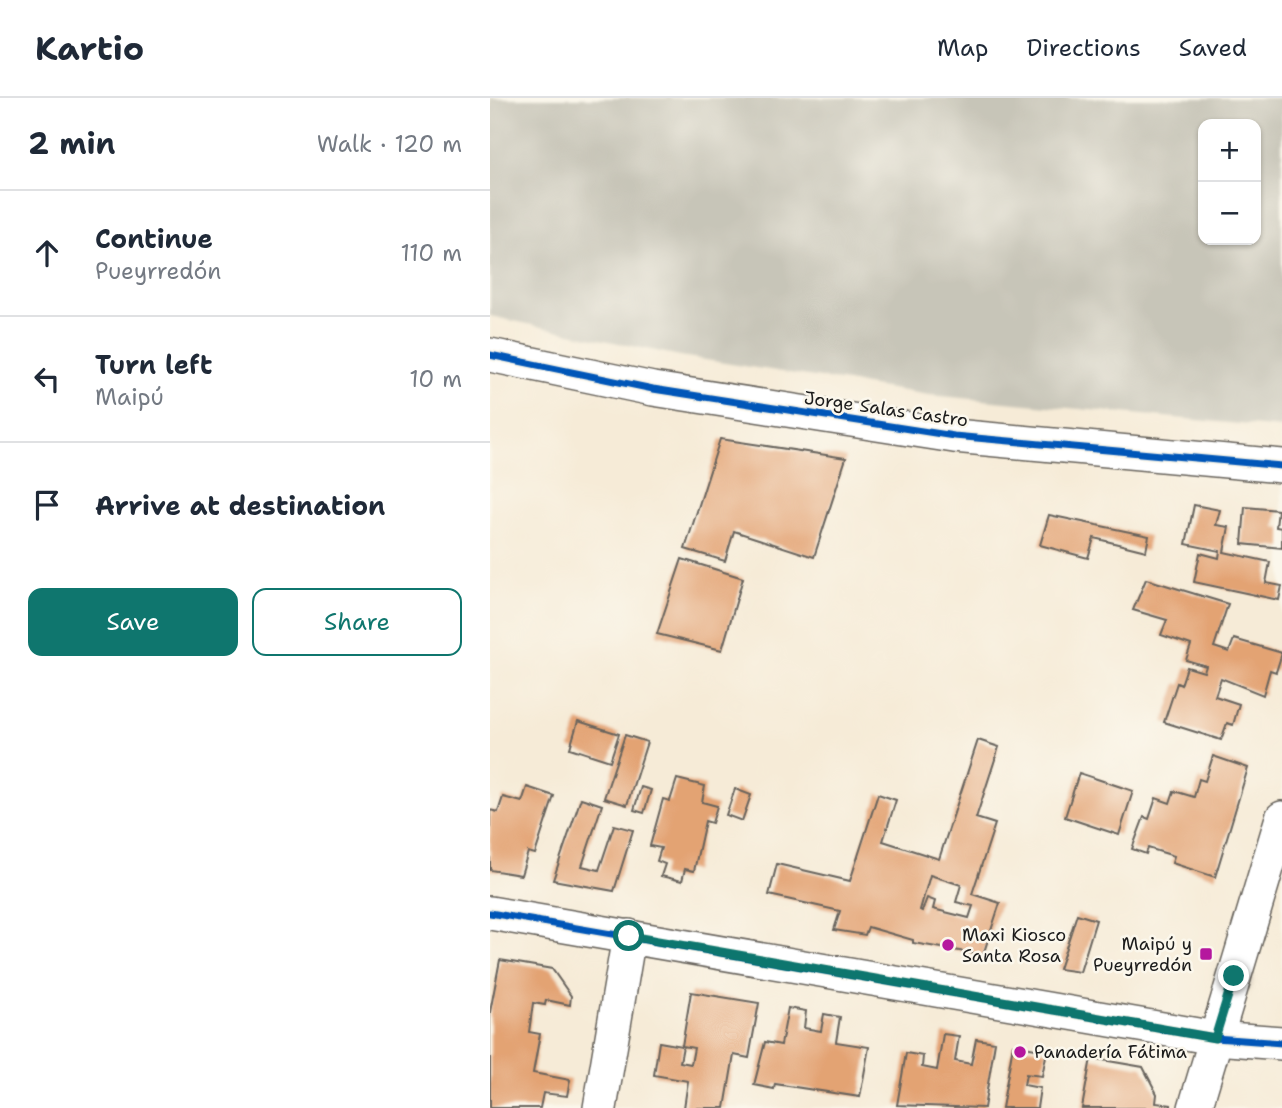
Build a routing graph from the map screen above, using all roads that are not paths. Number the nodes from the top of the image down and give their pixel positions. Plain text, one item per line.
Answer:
1 (490, 355) edge
2 (1282, 466) edge
3 (1282, 818) edge
4 (490, 913) edge
5 (629, 936) junction
6 (1215, 1038) junction
7 (1282, 1043) edge
8 (600, 1108) edge
9 (1195, 1108) edge

1 - 2 street, Jorge Salas Castro
3 - 6 street
4 - 5 street
5 - 6 street
5 - 8 street
6 - 7 street
6 - 9 street

